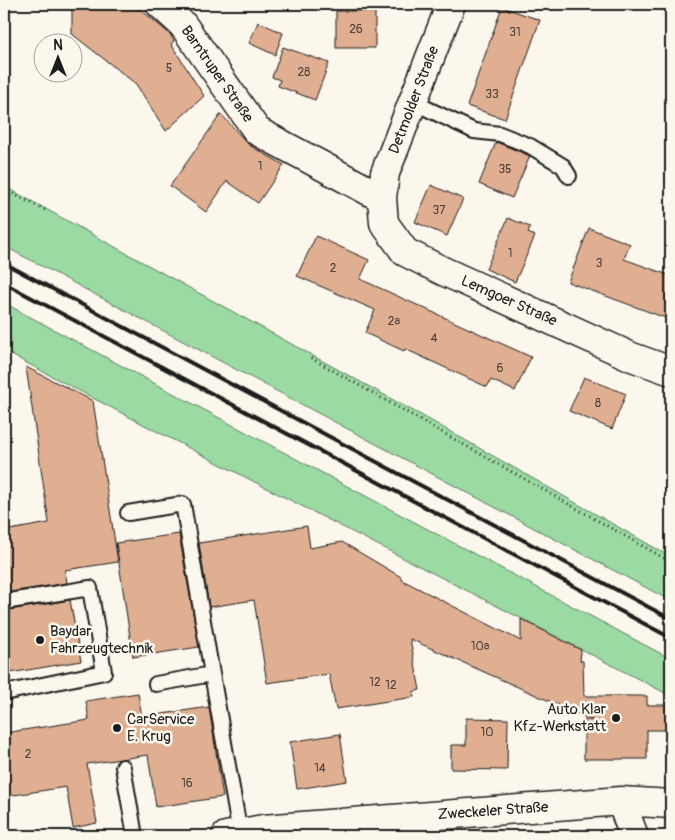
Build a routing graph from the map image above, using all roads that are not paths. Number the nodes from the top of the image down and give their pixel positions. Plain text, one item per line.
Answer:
1 (160, 4) edge
2 (452, 4) edge
3 (413, 102) junction
4 (569, 176) dead end
5 (382, 198) junction
6 (671, 371) edge
7 (128, 513) dead end
8 (4, 602) edge
9 (212, 674) junction
10 (156, 684) dead end
11 (4, 693) edge
12 (123, 767) dead end
13 (621, 801) junction
14 (671, 804) edge
15 (233, 835) edge
16 (135, 836) edge
17 (634, 836) edge

1 - 5 street, Barntruper Straße
2 - 3 street, Detmolder Straße
3 - 4 lane
3 - 5 street, Detmolder Straße
5 - 6 street, Lemgoer Straße
7 - 9 lane
8 - 11 lane
9 - 10 lane
9 - 15 lane
12 - 16 lane
13 - 14 street, Zweckeler Straße
13 - 15 street, Zweckeler Straße
13 - 17 street

